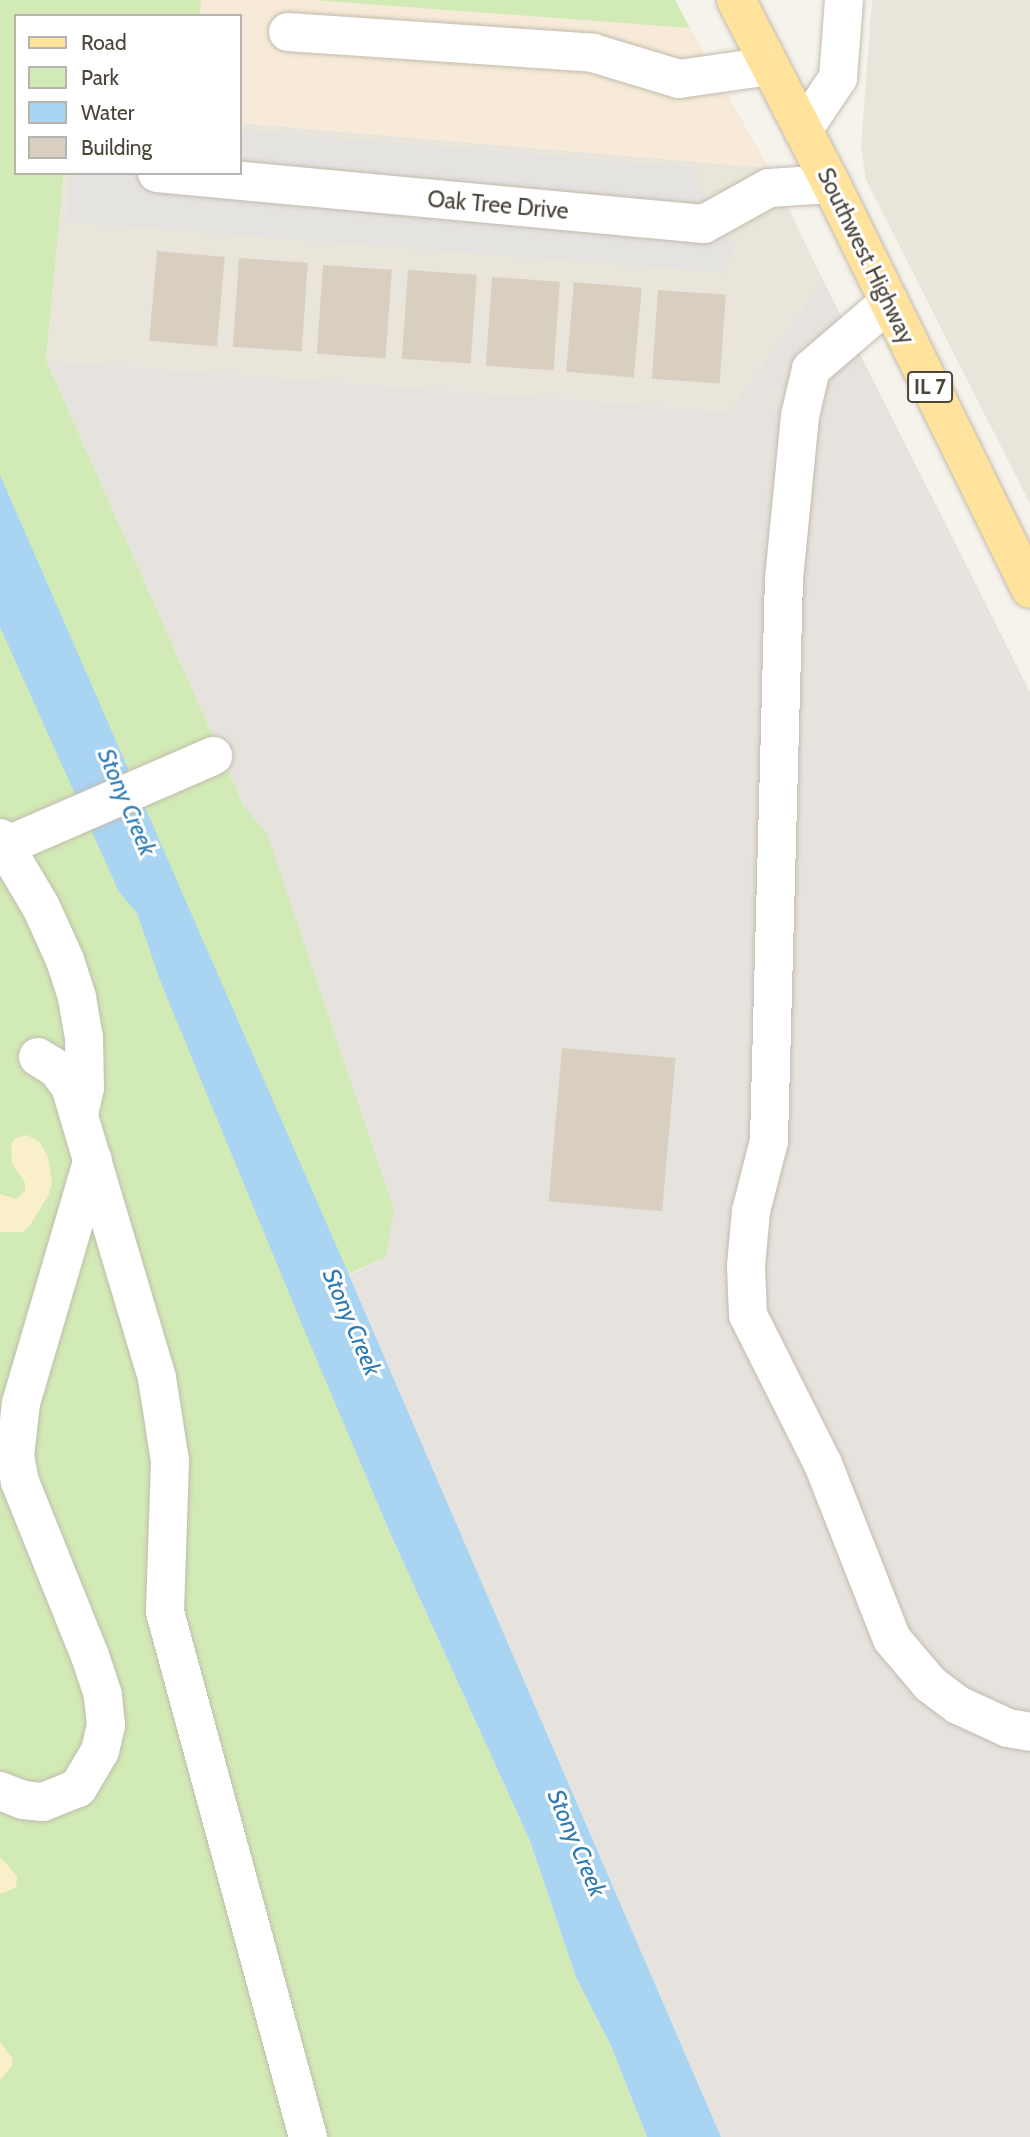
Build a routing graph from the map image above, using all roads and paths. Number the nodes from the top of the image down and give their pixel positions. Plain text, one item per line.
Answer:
1 (736, 0) edge
2 (844, 0) edge
3 (288, 32) dead end
4 (770, 66) junction
5 (803, 130) junction
6 (178, 175) edge
7 (831, 184) junction
8 (889, 302) junction
9 (1030, 589) edge
10 (213, 756) dead end
11 (3, 842) edge
12 (38, 1056) dead end
13 (79, 1116) junction
14 (93, 1159) junction
15 (1030, 1732) edge
16 (0, 1791) edge
17 (308, 2137) edge

1 - 4 main road, Southwest Highway / IL 7
2 - 5 street
3 - 4 street
4 - 5 main road, Southwest Highway / IL 7
5 - 7 main road, Southwest Highway / IL 7
6 - 7 street, Oak Tree Drive
7 - 8 main road, Southwest Highway / IL 7
8 - 9 main road, Southwest Highway / IL 7
8 - 15 street
10 - 11 street
11 - 13 street
12 - 13 street
13 - 14 street
14 - 16 street
14 - 17 street

